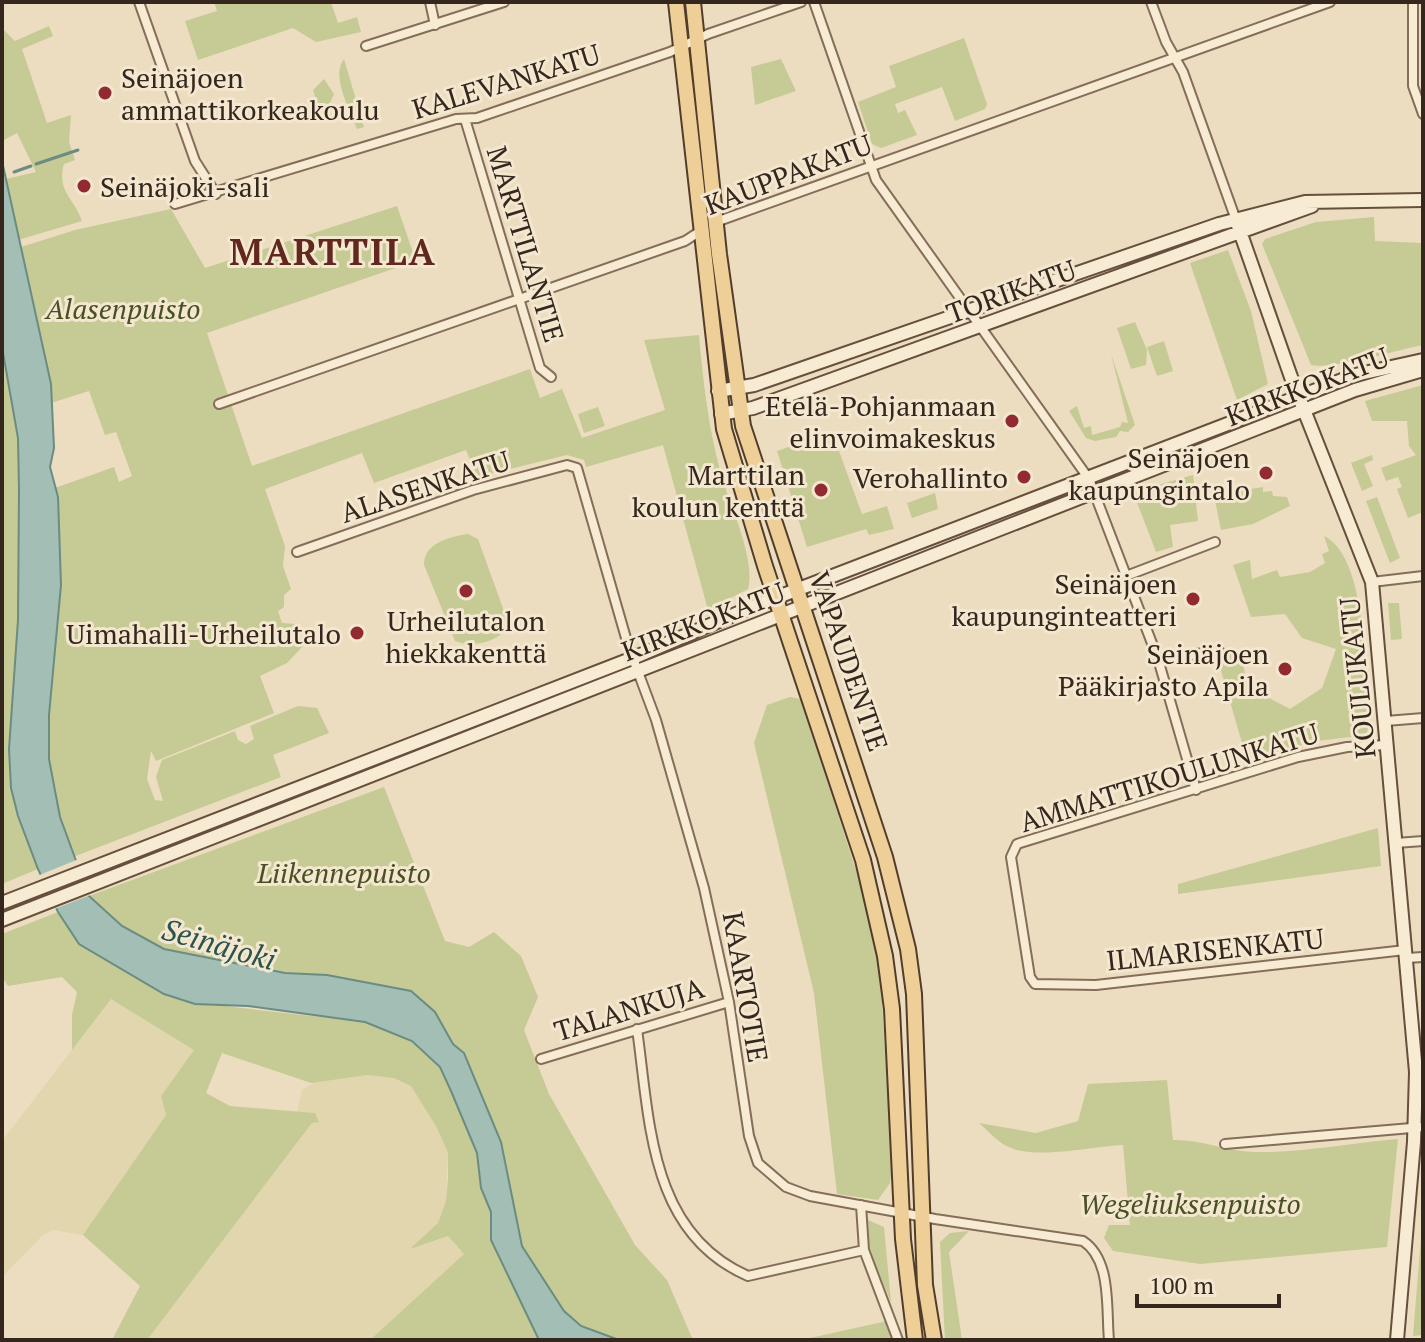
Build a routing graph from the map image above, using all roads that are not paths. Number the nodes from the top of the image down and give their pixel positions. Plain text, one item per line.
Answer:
1 (139, 2) edge
2 (430, 2) edge
3 (504, 2) edge
4 (676, 2) edge
5 (693, 2) edge
6 (801, 2) edge
7 (814, 2) edge
8 (1151, 2) edge
9 (1330, 2) edge
10 (1413, 2) edge
11 (1309, 5) edge
12 (435, 25) junction
13 (697, 39) junction
14 (366, 46) dead end
15 (680, 47) junction
16 (1176, 56) junction
17 (1423, 114) edge
18 (465, 119) junction
19 (869, 167) junction
20 (216, 194) junction
21 (1423, 200) edge
22 (175, 204) dead end
23 (1315, 204) junction
24 (1236, 220) junction
25 (716, 221) junction
26 (700, 231) junction
27 (1240, 234) junction
28 (519, 299) junction
29 (969, 311) junction
30 (981, 327) junction
31 (1423, 360) edge
32 (1423, 370) edge
33 (551, 377) dead end
34 (736, 388) junction
35 (718, 391) junction
36 (1299, 397) junction
37 (219, 404) dead end
38 (740, 410) junction
39 (1305, 412) junction
40 (721, 414) junction
41 (1092, 486) junction
42 (1215, 542) dead end
43 (297, 552) dead end
44 (1126, 576) junction
45 (1423, 576) edge
46 (1372, 582) junction
47 (797, 590) junction
48 (776, 598) junction
49 (802, 608) junction
50 (782, 616) junction
51 (1219, 651) dead end
52 (633, 658) junction
53 (1158, 659) junction
54 (640, 671) junction
55 (1423, 718) edge
56 (1386, 721) junction
57 (1387, 745) junction
58 (1196, 790) junction
59 (1423, 841) edge
60 (1396, 843) junction
61 (2, 903) edge
62 (2, 920) edge
63 (1406, 954) junction
64 (1423, 957) edge
65 (1031, 981) joint
66 (729, 1002) junction
67 (637, 1029) junction
68 (541, 1059) dead end
69 (1419, 1127) edge
70 (1225, 1144) dead end
71 (861, 1205) junction
72 (901, 1212) junction
73 (923, 1217) junction
74 (864, 1250) junction
75 (898, 1340) edge
76 (915, 1340) edge
77 (934, 1340) edge
78 (1109, 1340) edge
79 (1397, 1340) edge

1 - 20 street
2 - 12 street
3 - 12 street
4 - 15 main road, VAPAUDENTIE
5 - 13 main road, VAPAUDENTIE
6 - 13 street, KALEVANKATU
7 - 19 street
8 - 16 street, KOULUKATU
9 - 11 street, KAUPPAKATU
10 - 17 street
11 - 16 street, KAUPPAKATU
12 - 14 street
13 - 15 street, KALEVANKATU
13 - 25 main road, VAPAUDENTIE
15 - 18 street, KALEVANKATU
15 - 26 main road, VAPAUDENTIE
16 - 19 street, KAUPPAKATU
16 - 24 street, KOULUKATU
18 - 20 street, KALEVANKATU
18 - 28 street, MARTTILANTIE
19 - 25 street, KAUPPAKATU
19 - 29 street
20 - 22 street, KALEVANKATU
21 - 23 main road, TORIKATU
23 - 24 main road, TORIKATU
23 - 27 main road, TORIKATU
24 - 27 main road, KOULUKATU
24 - 29 main road, TORIKATU
25 - 26 street, KAUPPAKATU
25 - 34 main road, VAPAUDENTIE
26 - 28 street, KAUPPAKATU
26 - 35 main road, VAPAUDENTIE
27 - 30 main road, TORIKATU
27 - 36 main road, KOULUKATU
28 - 33 street, MARTTILANTIE
28 - 37 street, KAUPPAKATU
29 - 30 street
29 - 34 main road, TORIKATU
30 - 38 main road, TORIKATU
30 - 41 street
31 - 36 main road, KIRKKOKATU
32 - 39 main road, KIRKKOKATU
34 - 35 main road, TORIKATU
34 - 38 main road, VAPAUDENTIE
35 - 40 main road, VAPAUDENTIE
36 - 39 main road, KOULUKATU
36 - 41 main road, KIRKKOKATU
38 - 40 main road, TORIKATU
38 - 47 main road, VAPAUDENTIE
39 - 41 main road, KIRKKOKATU
39 - 46 main road, KOULUKATU
40 - 48 main road, VAPAUDENTIE
41 - 44 street
41 - 47 main road, KIRKKOKATU
41 - 49 main road, KIRKKOKATU
42 - 44 street
43 - 52 street, ALASENKATU
44 - 53 street
45 - 46 street
46 - 56 main road, KOULUKATU
47 - 48 main road, KIRKKOKATU
47 - 49 main road, VAPAUDENTIE
48 - 50 main road, VAPAUDENTIE
48 - 52 main road, KIRKKOKATU
49 - 50 main road, KIRKKOKATU
49 - 73 main road, VAPAUDENTIE
50 - 54 main road, KIRKKOKATU
50 - 72 main road, VAPAUDENTIE
51 - 53 street
52 - 54 street
52 - 61 main road, KIRKKOKATU
53 - 58 street
54 - 62 main road, KIRKKOKATU
54 - 66 street, KAARTOTIE
55 - 56 street
56 - 57 main road, KOULUKATU
57 - 58 street, AMMATTIKOULUNKATU
57 - 60 main road, KOULUKATU
58 - 65 street, AMMATTIKOULUNKATU
59 - 60 street
60 - 63 main road, KOULUKATU
63 - 64 street, ILMARISENKATU
63 - 65 street, ILMARISENKATU
63 - 69 main road, KOULUKATU
66 - 67 street, TALANKUJA
66 - 71 street, KAARTOTIE
67 - 68 street, TALANKUJA
67 - 74 street
69 - 70 street
69 - 79 main road, KOULUKATU
71 - 72 street, KAARTOTIE
71 - 74 street
72 - 73 street, KAARTOTIE
72 - 76 main road, VAPAUDENTIE
73 - 77 main road, VAPAUDENTIE
73 - 78 street, KAARTOTIE
74 - 75 street

